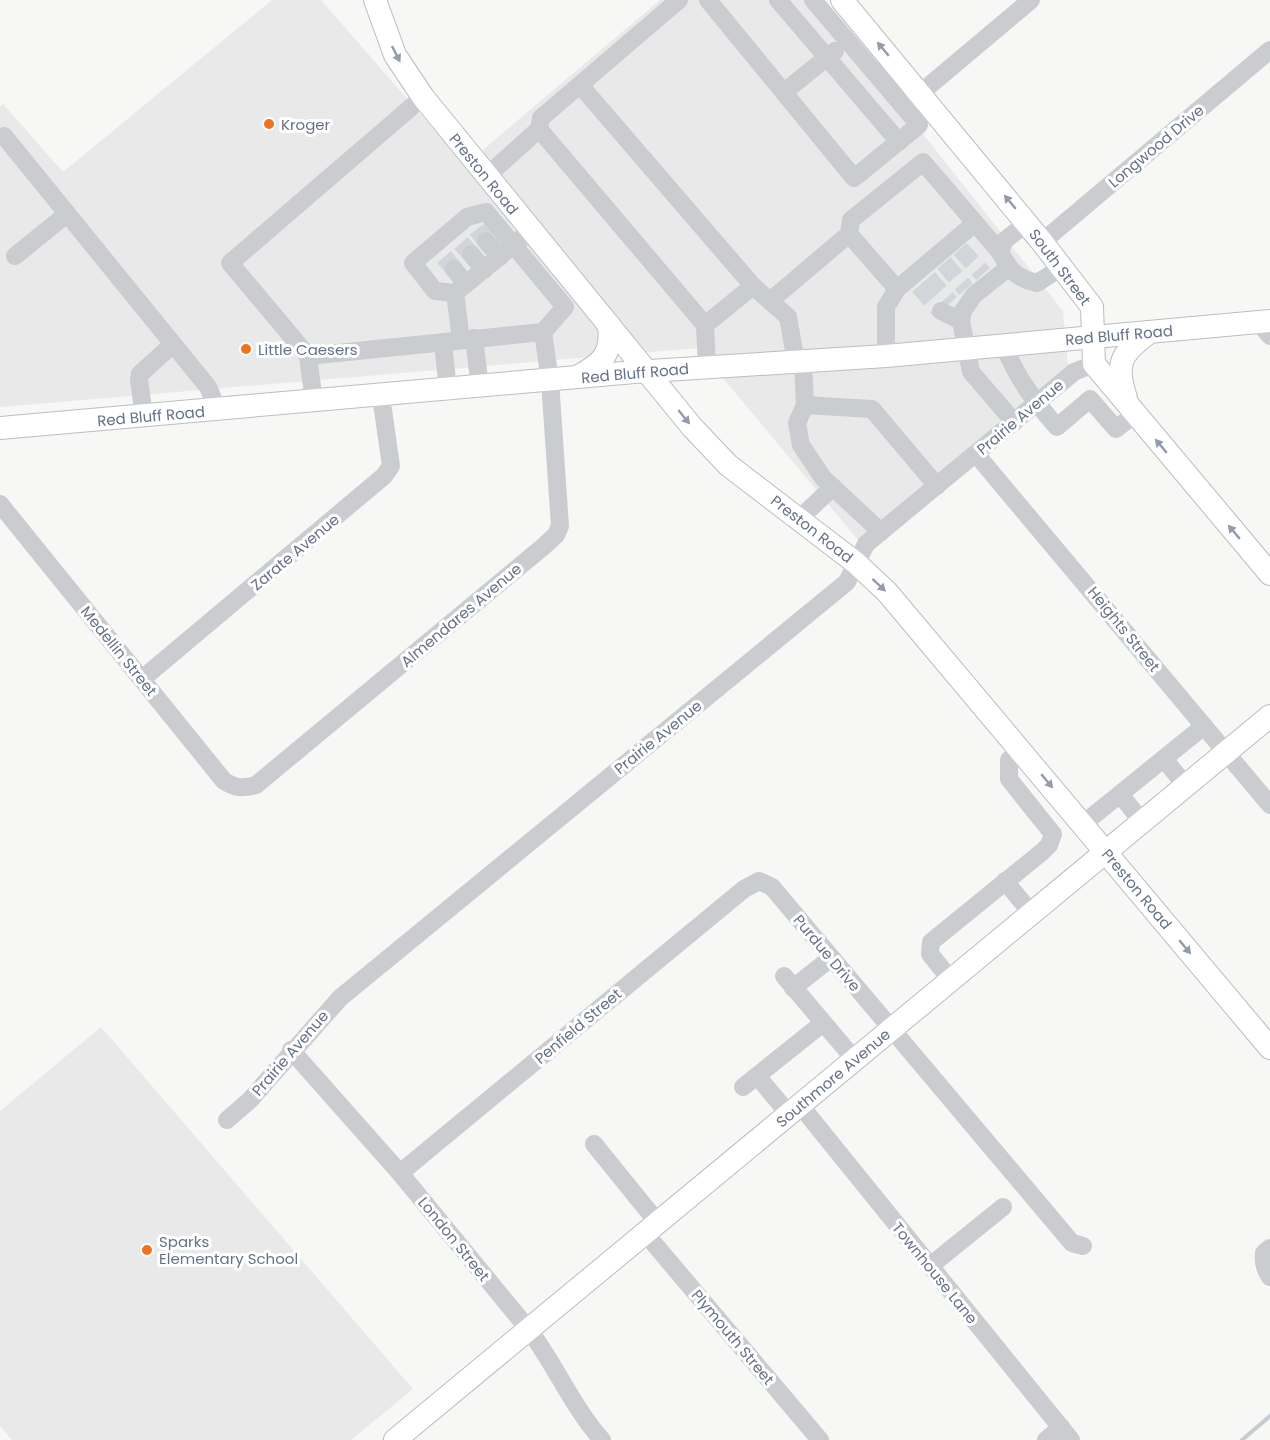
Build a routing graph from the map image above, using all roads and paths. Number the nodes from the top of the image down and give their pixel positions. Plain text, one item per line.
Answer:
1 (375, 0) edge
2 (679, 0) edge
3 (708, 0) edge
4 (778, 0) edge
5 (813, 0) edge
6 (842, 0) edge
7 (1031, 0) edge
8 (855, 33) junction
9 (1270, 50) edge
10 (827, 57) junction
11 (580, 85) junction
12 (784, 92) junction
13 (423, 97) junction
14 (912, 101) junction
15 (539, 129) junction
16 (4, 136) dead end
17 (899, 142) junction
18 (487, 176) junction
19 (67, 214) junction
20 (975, 223) junction
21 (1027, 223) junction
22 (477, 229) junction
23 (849, 234) junction
24 (461, 242) junction
25 (1042, 242) junction
26 (514, 244) junction
27 (15, 256) dead end
28 (444, 257) junction
29 (1004, 260) junction
30 (1062, 267) junction
31 (484, 270) junction
32 (915, 280) junction
33 (753, 286) junction
34 (461, 289) junction
35 (572, 299) junction
36 (770, 301) junction
37 (609, 325) junction
38 (705, 325) junction
39 (1266, 326) edge
40 (543, 332) junction
41 (1150, 332) junction
42 (1093, 338) junction
43 (460, 340) junction
44 (173, 344) junction
45 (1004, 345) junction
46 (966, 349) junction
47 (308, 356) junction
48 (886, 356) junction
49 (800, 361) junction
50 (1094, 364) junction
51 (707, 368) junction
52 (648, 371) junction
53 (574, 379) junction
54 (550, 381) junction
55 (480, 388) junction
56 (448, 391) junction
57 (381, 396) junction
58 (314, 402) junction
59 (1036, 403) junction
60 (1126, 403) junction
61 (805, 405) junction
62 (1096, 406) junction
63 (218, 410) junction
64 (144, 416) junction
65 (1014, 422) junction
66 (0, 428) edge
67 (976, 453) junction
68 (937, 486) junction
69 (833, 487) junction
70 (0, 504) edge
71 (799, 519) junction
72 (881, 532) junction
73 (856, 563) junction
74 (1270, 574) edge
75 (142, 679) junction
76 (1270, 716) edge
77 (1204, 726) junction
78 (1021, 750) junction
79 (1226, 753) junction
80 (1164, 759) junction
81 (1186, 786) junction
82 (244, 789) joint
83 (1120, 795) junction
84 (1270, 806) edge
85 (1142, 822) junction
86 (1083, 824) junction
87 (1106, 852) junction
88 (759, 881) joint
89 (1005, 881) junction
90 (1032, 914) junction
91 (831, 958) junction
92 (951, 980) junction
93 (823, 1023) junction
94 (891, 1030) junction
95 (1270, 1048) edge
96 (291, 1050) junction
97 (855, 1060) junction
98 (795, 1110) junction
99 (227, 1120) dead end
100 (594, 1144) dead end
101 (400, 1173) junction
102 (1004, 1207) dead end
103 (652, 1228) junction
104 (1083, 1246) dead end
105 (1270, 1248) edge
106 (930, 1266) junction
107 (1270, 1276) edge
108 (529, 1330) junction
109 (1066, 1434) edge
110 (395, 1440) edge
111 (602, 1440) edge
112 (820, 1440) edge
113 (1046, 1440) edge

1 -> 13 main road, Preston Road
2 - 11 street
3 - 12 street
4 - 10 street
5 - 8 street
6 - 8 main road, South Street
7 - 14 street
8 - 10 street
8 - 14 main road, South Street
9 - 25 street, Longwood Drive
10 - 12 street
10 - 17 street
11 - 15 street
11 - 33 street
12 - 17 street
13 - 18 main road, Preston Road
13 - 47 street
14 - 17 street
21 -> 14 main road, South Street
15 - 18 street
15 - 38 street
16 - 19 street
18 - 26 main road, Preston Road
19 - 27 street
19 - 44 street
20 - 23 street
20 - 29 street
20 - 32 street
21 - 25 main road, South Street
21 - 29 street
22 - 24 street
22 - 26 street
22 - 26 street
23 - 32 street
23 - 36 street
24 - 28 street
24 - 31 street
25 - 30 main road, South Street
26 - 31 street
26 - 35 main road, Preston Road
28 - 34 street
28 - 34 street
29 - 30 street
29 - 46 street
30 - 42 main road, South Street
31 - 34 street
32 - 48 street
33 - 36 street
33 - 38 street
34 - 43 street
35 - 37 main road, Preston Road
35 - 40 street
36 - 49 street
37 - 52 main road, Preston Road
37 - 53 main road
38 - 51 street
39 - 41 main road, Red Bluff Road
40 - 43 street
40 - 54 street
41 - 42 main road, Red Bluff Road
41 - 60 main road
42 - 45 main road, Red Bluff Road
42 - 50 main road, South Street
43 - 47 street
43 - 55 street
43 - 56 street
44 - 63 street
44 - 64 street
45 - 46 main road, Red Bluff Road
45 - 59 street
46 - 48 main road, Red Bluff Road
46 - 65 street
47 - 58 street
48 - 49 main road, Red Bluff Road
49 - 51 main road, Red Bluff Road
49 - 61 street
50 - 59 street, Prairie Avenue
50 - 60 main road
51 - 52 main road, Red Bluff Road
52 - 53 main road, Red Bluff Road
52 -> 71 main road, Preston Road
53 - 54 main road, Red Bluff Road
54 - 55 main road, Red Bluff Road
54 - 82 street, Almendares Avenue
55 - 56 main road, Red Bluff Road
56 - 57 main road, Red Bluff Road
57 - 58 main road, Red Bluff Road
57 - 75 street, Zarate Avenue
58 - 63 main road, Red Bluff Road
59 - 62 street
59 - 65 street, Prairie Avenue
60 - 62 street
60 - 62 street
74 -> 60 main road
61 - 68 street
61 - 69 street
63 - 64 main road, Red Bluff Road
64 - 66 main road, Red Bluff Road
65 - 67 street, Prairie Avenue
67 - 68 street, Prairie Avenue
67 - 77 street, Heights Street
68 - 72 street, Prairie Avenue
69 - 71 street
69 - 72 street
70 - 75 street, Medellin Street
71 - 73 main road, Preston Road
72 - 73 street, Prairie Avenue
73 -> 78 main road, Preston Road
73 - 96 street, Prairie Avenue
75 - 82 street, Medellin Street
76 - 79 main road, Southmore Avenue
77 - 79 street, Heights Street
77 - 80 street
78 -> 86 main road, Preston Road
78 - 89 street
79 - 81 main road, Southmore Avenue
79 - 84 street, Heights Street
80 - 81 street
80 - 83 street
81 - 85 main road, Southmore Avenue
83 - 85 street
83 - 86 street
85 - 87 main road, Southmore Avenue
86 - 87 main road, Preston Road
87 - 90 main road, Southmore Avenue
87 -> 95 main road, Preston Road
88 - 91 street, Purdue Drive
88 - 101 street, Penfield Street
89 - 90 street
89 - 92 street
90 - 92 main road, Southmore Avenue
91 - 93 street
91 - 94 street, Purdue Drive
92 - 94 main road, Southmore Avenue
93 - 97 street
93 - 98 street, Townhouse Lane
94 - 97 main road, Southmore Avenue
94 - 104 street, Purdue Drive
96 - 99 street, Prairie Avenue
96 - 101 street, London Street
97 - 98 main road, Southmore Avenue
98 - 103 main road, Southmore Avenue
98 - 106 street, Townhouse Lane
100 - 103 street, Plymouth Street
101 - 108 street, London Street
102 - 106 street
103 - 108 main road, Southmore Avenue
103 - 112 street, Plymouth Street
105 - 107 street
106 - 109 street, Townhouse Lane
108 - 110 main road, Southmore Avenue
108 - 111 street, London Street
109 - 113 street

